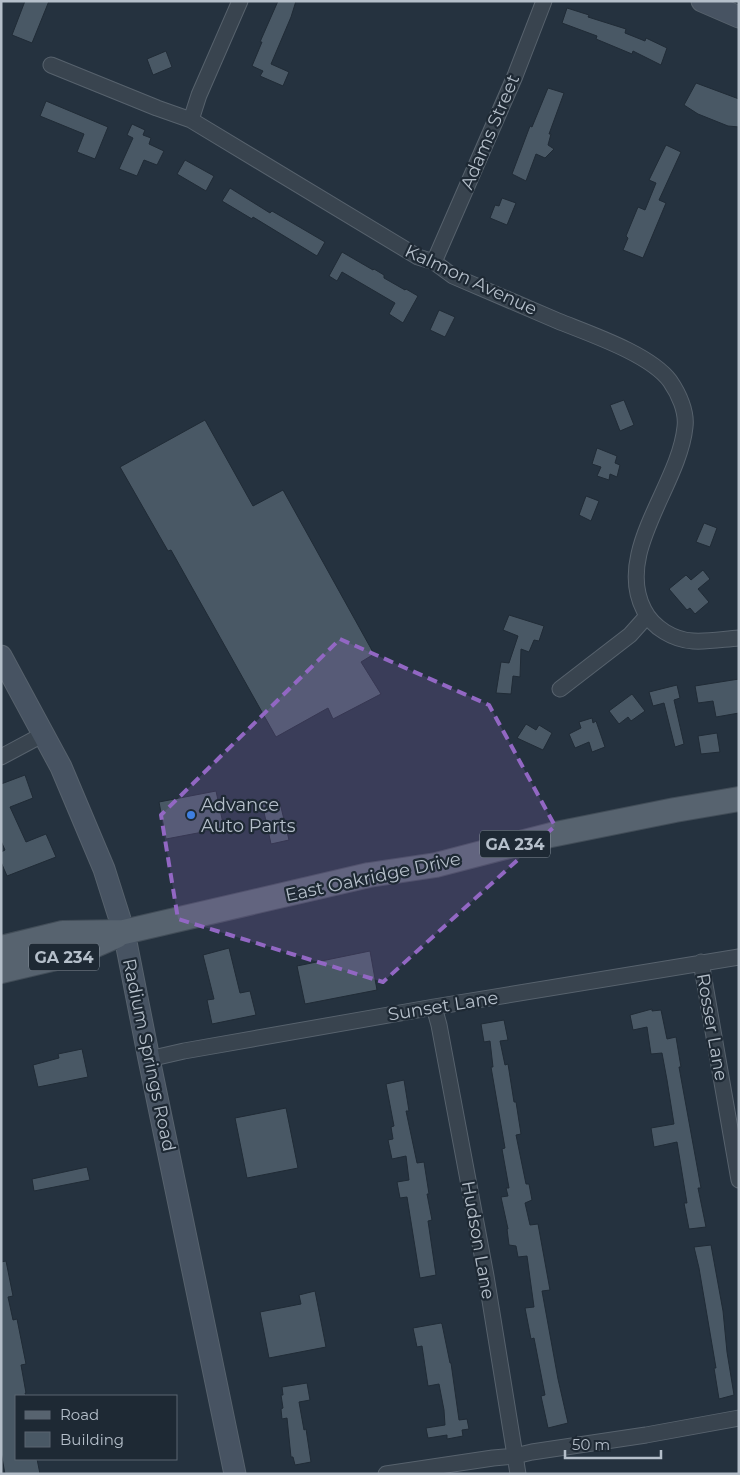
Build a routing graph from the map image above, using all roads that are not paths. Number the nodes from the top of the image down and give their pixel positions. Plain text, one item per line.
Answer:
1 (240, 1) edge
2 (544, 1) edge
3 (702, 1) edge
4 (739, 17) edge
5 (51, 64) dead end
6 (191, 120) junction
7 (434, 262) junction
8 (647, 616) junction
9 (731, 639) edge
10 (1, 656) edge
11 (560, 689) dead end
12 (44, 734) junction
13 (1, 757) edge
14 (739, 799) edge
15 (124, 932) junction
16 (1, 948) edge
17 (739, 957) edge
18 (701, 962) junction
19 (1, 971) edge
20 (434, 1007) junction
21 (149, 1059) junction
22 (739, 1180) edge
23 (739, 1418) edge
24 (515, 1456) junction
25 (234, 1474) edge
26 (386, 1474) edge
27 (518, 1474) edge

1 - 6 street
2 - 7 street, Adams Street
3 - 4 main road
5 - 6 street, Kalmon Avenue
6 - 7 street, Kalmon Avenue
7 - 8 street, Kalmon Avenue
8 - 9 street, Kalmon Avenue
8 - 11 street
10 - 12 main road, Radium Springs Road
12 - 13 street
12 - 15 main road, Radium Springs Road
14 - 15 main road, East Oakridge Drive / GA 234
15 - 16 main road, East Oakridge Drive / GA 234
15 - 19 main road, East Oakridge Drive / GA 234
15 - 21 main road, Radium Springs Road
17 - 18 street, Sunset Lane
18 - 20 street, Sunset Lane
18 - 22 street, Rosser Lane
20 - 21 street, Sunset Lane
20 - 24 street, Hudson Lane
21 - 25 main road, Radium Springs Road
23 - 24 street
24 - 26 street
24 - 27 street, Hudson Lane

